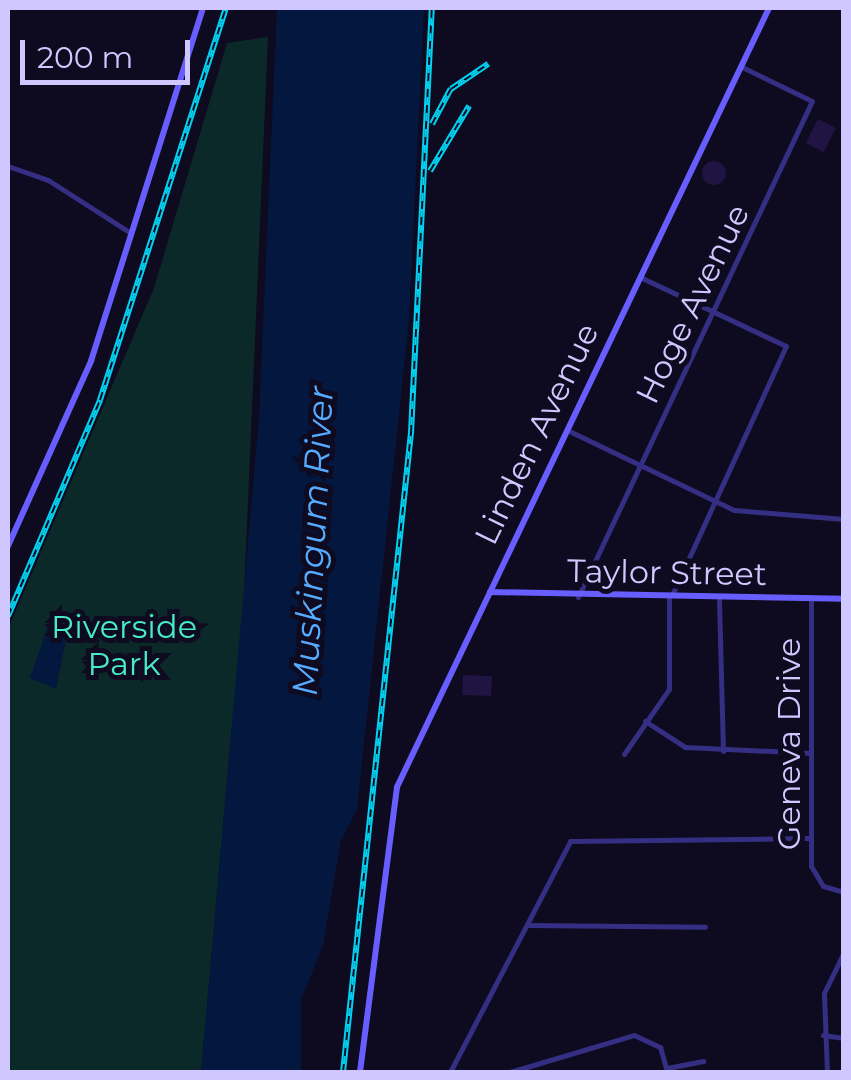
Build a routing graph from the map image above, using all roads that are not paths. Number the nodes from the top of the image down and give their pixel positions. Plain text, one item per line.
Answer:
1 (203, 8) edge
2 (768, 8) edge
3 (740, 66) junction
4 (8, 166) edge
5 (134, 234) junction
6 (640, 277) junction
7 (714, 312) junction
8 (567, 430) junction
9 (640, 466) junction
10 (712, 500) junction
11 (844, 519) edge
12 (8, 546) edge
13 (490, 592) junction
14 (578, 597) junction
15 (670, 598) junction
16 (844, 598) edge
17 (720, 599) junction
18 (812, 599) junction
19 (645, 721) junction
20 (723, 751) junction
21 (811, 753) junction
22 (624, 754) dead end
23 (810, 838) junction
24 (844, 892) edge
25 (528, 925) junction
26 (705, 926) dead end
27 (844, 952) edge
28 (823, 1035) junction
29 (844, 1038) edge
30 (703, 1061) dead end
31 (667, 1070) edge
32 (360, 1072) edge
33 (450, 1072) edge
34 (510, 1072) edge
35 (826, 1072) edge

1 - 5 street
2 - 3 street, Linden Avenue
3 - 6 street, Linden Avenue
3 - 7 street, Hoge Avenue
4 - 5 street
5 - 12 street
6 - 7 street
6 - 8 street, Linden Avenue
7 - 9 street, Hoge Avenue
7 - 10 street
8 - 9 street
8 - 13 street, Linden Avenue
9 - 10 street
9 - 14 street, Hoge Avenue
10 - 11 street
10 - 15 street
13 - 14 street, Taylor Street
13 - 32 street, Linden Avenue
14 - 15 street, Taylor Street
15 - 17 street, Taylor Street
15 - 19 street
16 - 18 street, Taylor Street
17 - 18 street, Taylor Street
17 - 20 street
18 - 21 street, Geneva Drive
19 - 20 street
19 - 22 street
20 - 21 street
21 - 23 street, Geneva Drive
23 - 24 street, Geneva Drive
23 - 25 street
25 - 26 street
25 - 33 street
27 - 28 street
28 - 29 street
28 - 35 street
30 - 31 street
31 - 34 street

